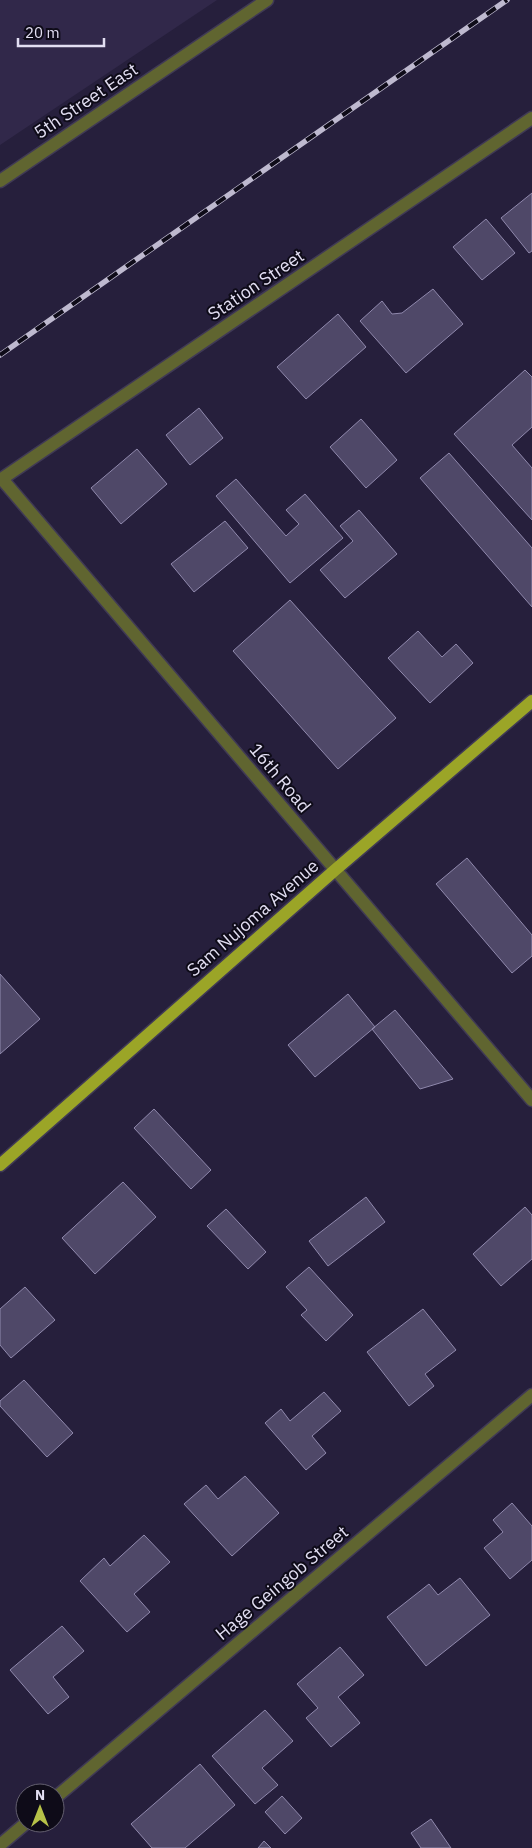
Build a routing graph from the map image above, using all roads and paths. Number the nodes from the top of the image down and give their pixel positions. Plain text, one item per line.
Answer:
1 (267, 0) edge
2 (532, 118) edge
3 (0, 180) edge
4 (1, 480) edge
5 (532, 701) edge
6 (335, 870) junction
7 (532, 1100) edge
8 (0, 1164) edge
9 (532, 1395) edge
10 (65, 1790) edge
11 (15, 1832) edge
12 (0, 1845) edge

1 - 3 street, 5th Street East
2 - 4 street, Station Street
4 - 6 street, 16th Road
5 - 6 main road, Sam Nujoma Avenue
6 - 7 street, 16th Road
6 - 8 main road, Sam Nujoma Avenue
9 - 10 street, Hage Geingob Street
11 - 12 street

